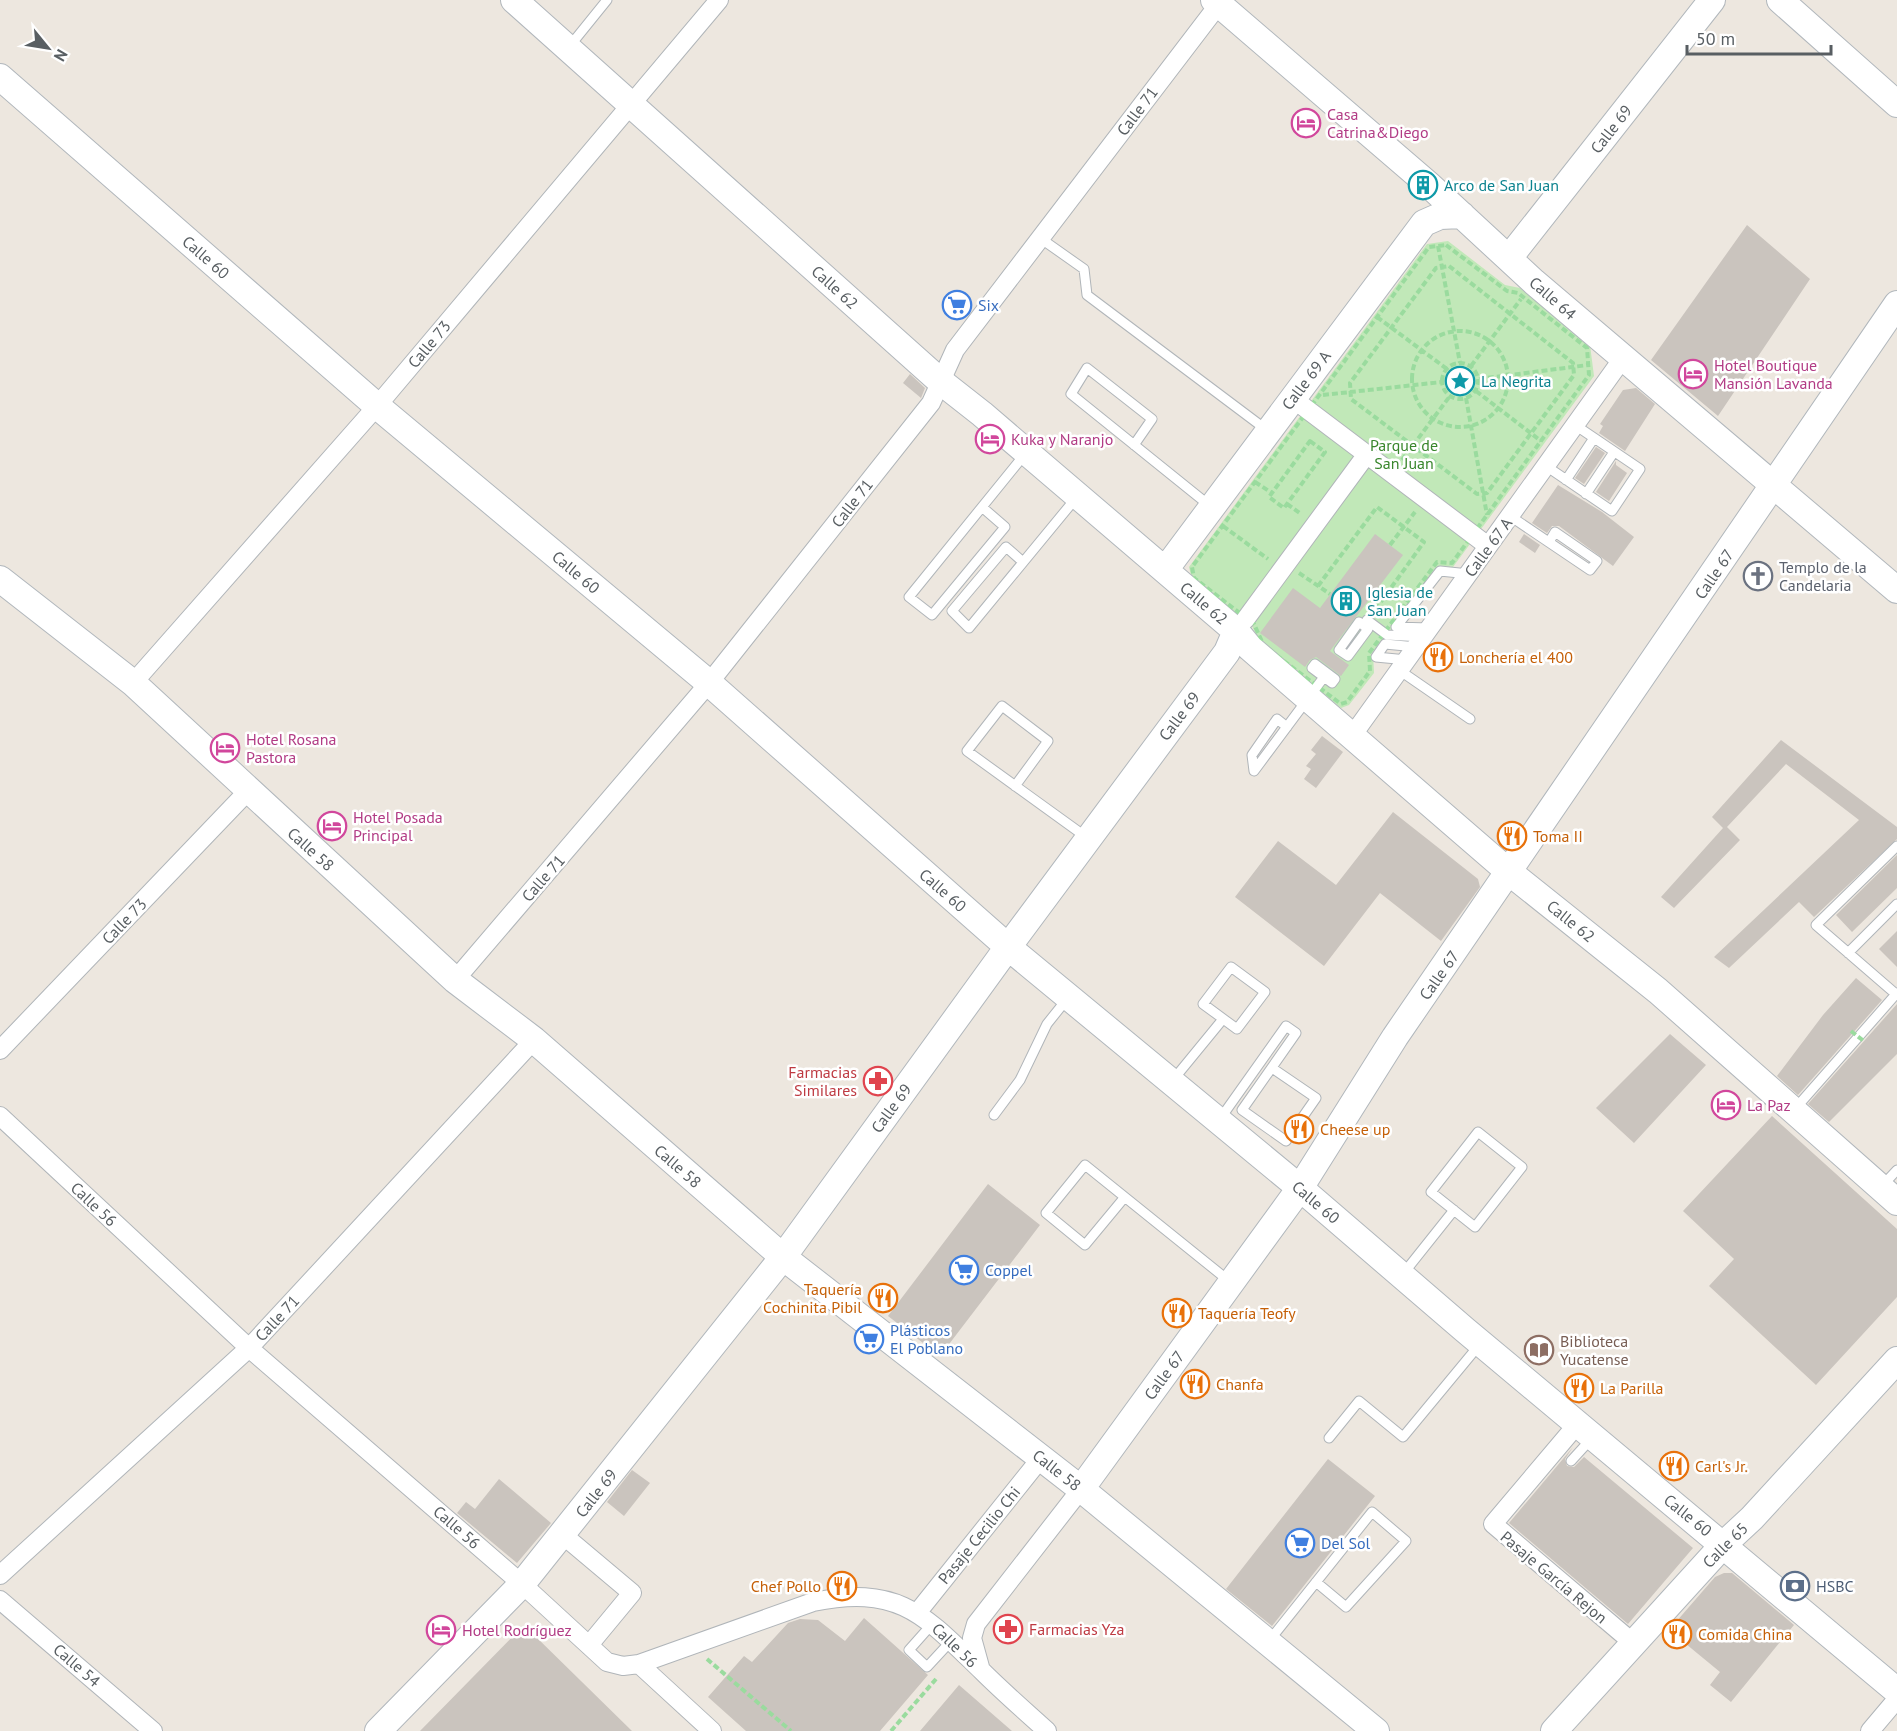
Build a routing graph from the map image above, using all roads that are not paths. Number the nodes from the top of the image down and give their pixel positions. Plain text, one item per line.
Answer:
1 (514, 0) edge
2 (608, 0) edge
3 (719, 0) edge
4 (1712, 0) edge
5 (1780, 0) edge
6 (1216, 2) edge
7 (568, 48) junction
8 (0, 77) edge
9 (1897, 104) edge
10 (632, 106) junction
11 (1462, 215) junction
12 (1040, 238) junction
13 (1509, 258) junction
14 (1897, 304) edge
15 (1623, 358) junction
16 (940, 381) junction
17 (1292, 398) junction
18 (377, 406) junction
19 (1575, 425) junction
20 (1268, 431) junction
21 (1594, 438) junction
22 (1134, 445) junction
23 (1026, 452) junction
24 (1614, 452) junction
25 (1367, 454) junction
26 (1546, 466) junction
27 (1566, 480) junction
28 (1775, 484) junction
29 (1586, 494) junction
30 (1077, 496) junction
31 (982, 507) junction
32 (1510, 516) junction
33 (1217, 517) junction
34 (1549, 542) junction
35 (1488, 546) junction
36 (1023, 562) junction
37 (1165, 570) junction
38 (1469, 574) junction
39 (0, 579) edge
40 (1897, 590) edge
41 (1365, 623) road end
42 (1241, 626) junction
43 (1415, 648) junction
44 (1324, 677) dead end
45 (133, 683) junction
46 (709, 683) junction
47 (1308, 698) junction
48 (1470, 719) dead end
49 (1287, 727) junction
50 (1352, 736) junction
51 (1015, 786) junction
52 (248, 791) junction
53 (1088, 839) junction
54 (1897, 846) edge
55 (1509, 872) junction
56 (1897, 904) edge
57 (1008, 947) junction
58 (1848, 953) junction
59 (455, 980) junction
60 (1897, 994) edge
61 (1069, 997) junction
62 (1223, 1019) junction
63 (534, 1040) junction
64 (0, 1050) edge
65 (1272, 1068) junction
66 (1172, 1082) junction
67 (1792, 1112) junction
68 (994, 1115) dead end
69 (0, 1116) edge
70 (1219, 1121) junction
71 (1892, 1187) edge
72 (1300, 1188) junction
73 (1124, 1198) junction
74 (1454, 1210) junction
75 (783, 1257) junction
76 (1402, 1275) junction
77 (1231, 1283) junction
78 (1481, 1343) junction
79 (249, 1348) junction
80 (1891, 1372) edge
81 (1581, 1435) junction
82 (1329, 1438) dead end
83 (1041, 1458) junction
84 (1571, 1461) dead end
85 (1081, 1489) junction
86 (563, 1535) junction
87 (1724, 1544) junction
88 (0, 1575) edge
89 (1316, 1582) junction
90 (522, 1584) junction
91 (0, 1599) edge
92 (917, 1612) junction
93 (933, 1623) junction
94 (1625, 1636) dead end
95 (972, 1638) joint
96 (951, 1640) junction
97 (1268, 1642) junction
98 (589, 1645) junction
99 (639, 1664) junction
100 (982, 1672) junction
101 (1897, 1691) edge
102 (1897, 1699) edge
103 (153, 1731) edge
104 (378, 1731) edge
105 (712, 1731) edge
106 (1047, 1731) edge
107 (1376, 1731) edge
108 (1554, 1731) edge
109 (1870, 1731) edge

1 - 7 main road, Calle 62
2 - 7 lane
3 - 10 street, Calle 73
4 - 13 main road, Calle 69
5 - 9 main road
6 - 11 main road, Calle 64
6 - 12 street, Calle 71
7 - 10 main road, Calle 62
8 - 18 main road, Calle 60
10 - 16 main road, Calle 62
10 - 18 street, Calle 73
11 - 13 main road, Calle 64
11 - 17 main road, Calle 69 A
12 - 16 street, Calle 71
12 - 20 lane
13 - 15 main road, Calle 64
14 - 28 main road, Calle 67
15 - 19 street, Calle 67 A
15 - 28 main road, Calle 64
16 - 23 main road, Calle 62
16 - 46 street, Calle 71
17 - 20 main road, Calle 69 A
17 - 25 street
18 - 45 street, Calle 73
18 - 46 main road, Calle 60
19 - 21 lane
19 - 26 street, Calle 67 A
20 - 33 main road, Calle 69 A
21 - 24 lane
21 - 27 lane
22 - 22 lane
22 - 33 lane
23 - 30 main road, Calle 62
23 - 31 lane
24 - 29 lane
24 - 29 lane
25 - 35 street
25 - 42 street, Calle 69
26 - 27 lane
26 - 32 street, Calle 67 A
27 - 29 lane
28 - 40 main road, Calle 64
28 - 55 main road, Calle 67
30 - 36 lane
30 - 37 main road, Calle 62
31 - 31 lane
32 - 34 lane
32 - 35 street, Calle 67 A
33 - 37 main road, Calle 69 A
34 - 34 lane
35 - 38 street, Calle 67 A
36 - 36 lane
37 - 42 main road, Calle 62
38 - 43 street, Calle 67 A
38 - 43 lane
39 - 45 main road, Calle 58
41 - 43 lane
42 - 47 main road, Calle 62
42 - 53 main road, Calle 69
43 - 48 lane
43 - 50 street, Calle 67 A
44 - 47 lane
45 - 52 main road, Calle 58
46 - 57 main road, Calle 60
46 - 59 street, Calle 71
47 - 49 lane
47 - 50 main road, Calle 62
49 - 49 lane
50 - 55 main road, Calle 62
51 - 51 lane
51 - 53 lane
52 - 59 main road, Calle 58
52 - 64 street, Calle 73
53 - 57 main road, Calle 69
54 - 58 lane
55 - 67 main road, Calle 62
55 - 72 main road, Calle 67
56 - 58 lane
57 - 61 main road, Calle 60
57 - 75 main road, Calle 69
58 - 60 lane
59 - 63 main road, Calle 58
60 - 67 lane
61 - 66 main road, Calle 60
61 - 68 lane
62 - 62 lane
62 - 66 lane
63 - 75 main road, Calle 58
63 - 79 street, Calle 71
65 - 65 lane
65 - 70 lane
66 - 70 main road, Calle 60
67 - 71 main road, Calle 62
69 - 79 street, Calle 56
70 - 72 main road, Calle 60
72 - 76 main road, Calle 60
72 - 77 main road, Calle 67
73 - 73 lane
73 - 77 lane
74 - 74 lane
74 - 76 lane
75 - 83 main road, Calle 58
75 - 86 main road, Calle 69
76 - 78 main road, Calle 60
77 - 85 main road, Calle 67
78 - 81 main road, Calle 60
78 - 82 lane
79 - 88 street, Calle 71
79 - 90 street, Calle 56
80 - 87 main road, Calle 65
81 - 84 lane
81 - 87 main road, Calle 60
81 - 94 street, Pasaje García Rejon
83 - 85 main road, Calle 58
83 - 92 street, Pasaje Cecilio Chi
85 - 95 street, Calle 67
85 - 97 main road, Calle 58
86 - 90 main road, Calle 69
86 - 98 street
87 - 101 main road, Calle 60
87 - 108 main road, Calle 65
89 - 89 lane
89 - 97 lane
90 - 98 street, Calle 56
90 - 104 main road, Calle 69
91 - 103 street, Calle 54
92 - 93 street, Calle 56
92 - 99 street, Calle 56
93 - 96 street, Calle 56
93 - 96 lane
95 - 100 street, Calle 56
96 - 100 street, Calle 56
97 - 107 main road, Calle 58
98 - 99 street, Calle 56
99 - 105 street
100 - 106 street, Calle 56
102 - 109 street

